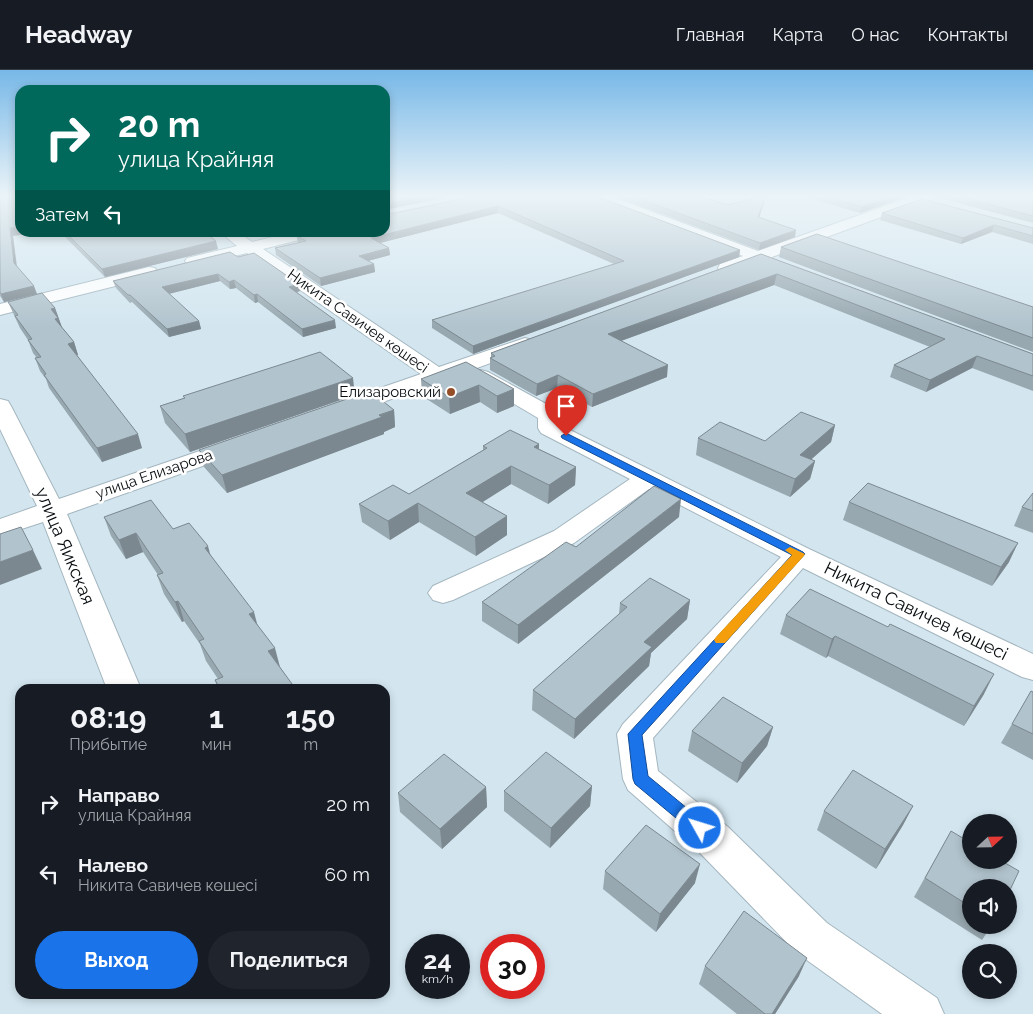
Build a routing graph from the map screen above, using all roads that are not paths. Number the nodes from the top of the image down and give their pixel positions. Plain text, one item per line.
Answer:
1 (238, 239) edge
2 (284, 239) edge
3 (713, 239) edge
4 (806, 239) edge
5 (250, 247) junction
6 (758, 256) junction
7 (786, 267) edge
8 (712, 274) edge
9 (0, 310) edge
10 (547, 335) edge
11 (465, 366) junction
12 (438, 376) junction
13 (0, 406) edge
14 (325, 415) edge
15 (259, 438) edge
16 (648, 478) junction
17 (52, 510) junction
18 (0, 528) edge
19 (799, 554) junction
20 (443, 592) dead end
21 (1033, 668) edge
22 (122, 684) edge
23 (921, 1014) edge

1 - 5 street, Никита Савичев көшесі
2 - 5 street
3 - 6 street
4 - 6 street
5 - 9 street
5 - 12 street, Никита Савичев көшесі
6 - 7 street
6 - 8 street
10 - 11 street
11 - 12 street
11 - 16 street, Никита Савичев көшесі
12 - 14 street
13 - 17 street, улица Яикская
15 - 17 street, улица Елизарова
16 - 19 street, Никита Савичев көшесі
16 - 20 street
17 - 18 street, улица Елизарова
17 - 22 street, улица Яикская
19 - 21 street, Никита Савичев көшесі
19 - 23 street

